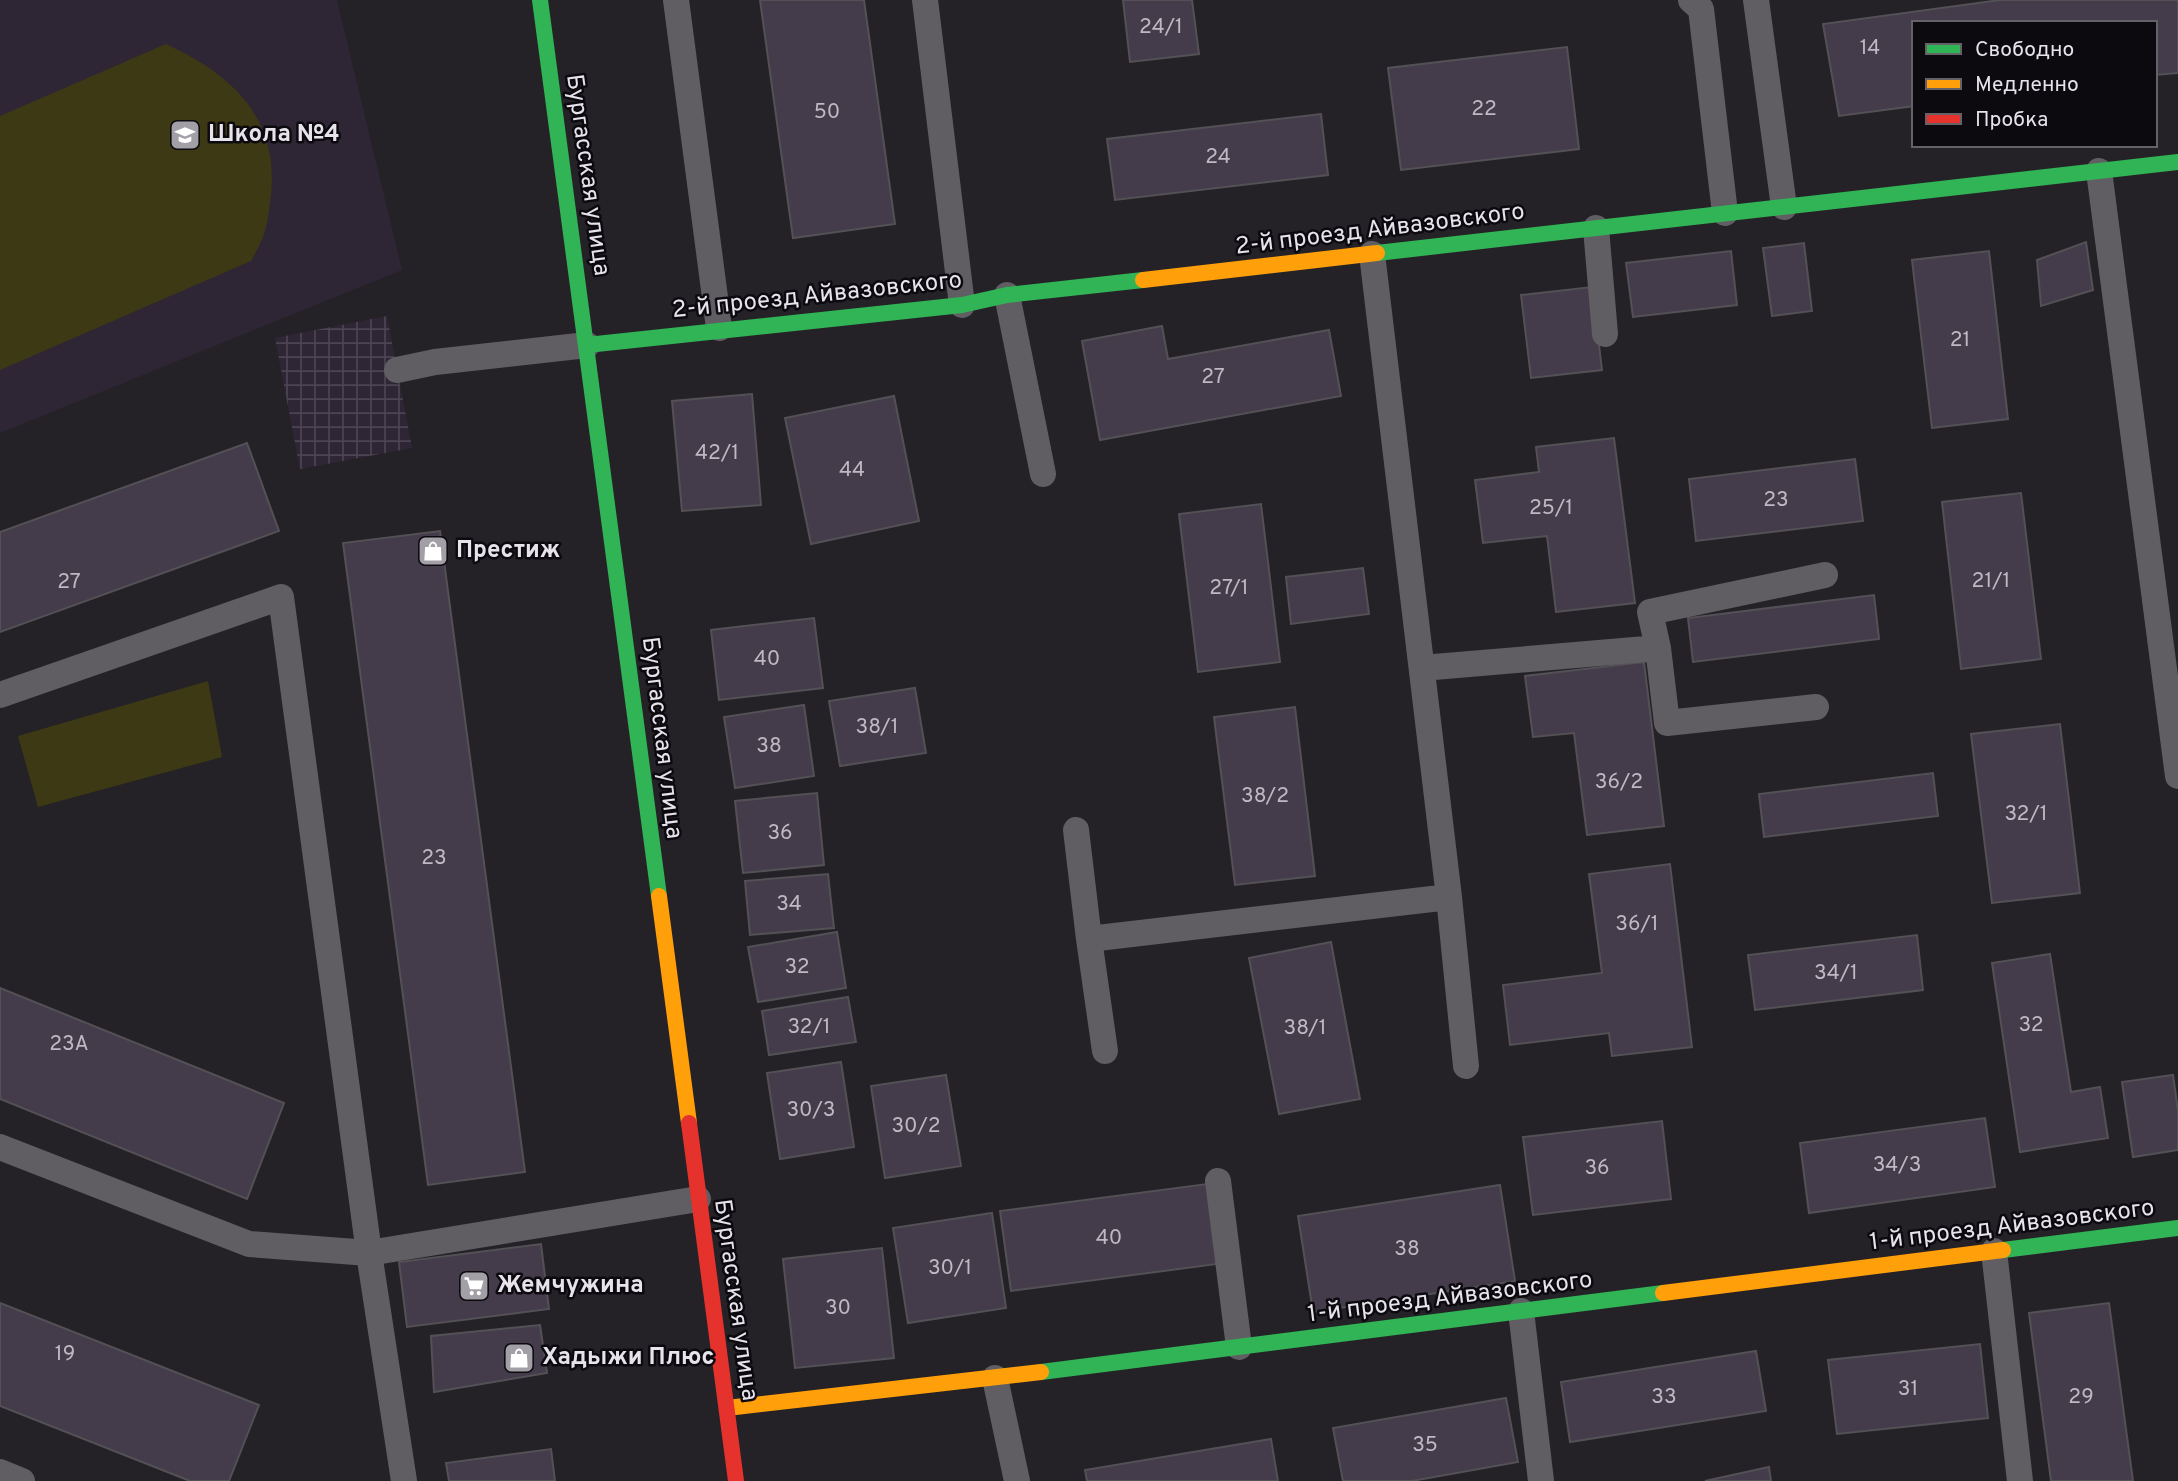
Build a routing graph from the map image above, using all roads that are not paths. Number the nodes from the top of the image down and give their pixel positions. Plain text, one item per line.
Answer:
1 (540, 0) edge
2 (677, 0) edge
3 (926, 0) edge
4 (1691, 0) edge
5 (1756, 0) edge
6 (2178, 162) edge
7 (2099, 171) junction
8 (1784, 206) junction
9 (1725, 213) junction
10 (1596, 228) junction
11 (1372, 254) junction
12 (1007, 295) junction
13 (962, 304) junction
14 (719, 328) junction
15 (1605, 334) dead end
16 (587, 345) junction
17 (397, 370) dead end
18 (1043, 474) dead end
19 (1825, 575) dead end
20 (1658, 648) junction
21 (1422, 668) junction
22 (0, 695) edge
23 (1816, 707) dead end
24 (2178, 776) edge
25 (1076, 830) dead end
26 (1449, 897) junction
27 (1089, 939) junction
28 (1105, 1051) dead end
29 (1466, 1066) dead end
30 (0, 1147) edge
31 (1218, 1181) dead end
32 (698, 1199) junction
33 (2178, 1228) edge
34 (1994, 1251) junction
35 (369, 1254) junction
36 (1521, 1311) junction
37 (1239, 1348) junction
38 (995, 1378) junction
39 (727, 1408) junction
40 (0, 1472) edge
41 (22, 1481) edge
42 (404, 1481) edge
43 (736, 1481) edge
44 (1017, 1481) edge
45 (1541, 1481) edge
46 (2020, 1481) edge

1 - 16 street, Бургасская улица
2 - 14 lane
3 - 13 lane
4 - 9 lane
5 - 8 lane
6 - 7 street, 2-й проезд Айвазовского
7 - 8 street, 2-й проезд Айвазовского
7 - 24 lane
8 - 9 street, 2-й проезд Айвазовского
9 - 10 street, 2-й проезд Айвазовского
10 - 11 street, 2-й проезд Айвазовского
10 - 15 lane
11 - 12 street, 2-й проезд Айвазовского
11 - 21 lane
12 - 13 street, 2-й проезд Айвазовского
12 - 18 lane
13 - 14 street, 2-й проезд Айвазовского
14 - 16 street, 2-й проезд Айвазовского
16 - 17 lane
16 - 32 street, Бургасская улица
19 - 20 lane
20 - 21 lane
20 - 23 lane
21 - 26 lane
22 - 35 lane
25 - 27 lane
26 - 27 lane
26 - 29 lane
27 - 28 lane
30 - 35 lane
31 - 37 lane
32 - 35 lane
32 - 39 street, Бургасская улица
33 - 34 street, 1-й проезд Айвазовского
34 - 36 street, 1-й проезд Айвазовского
34 - 46 lane
35 - 42 lane
36 - 37 street, 1-й проезд Айвазовского
36 - 45 lane
37 - 38 street, 1-й проезд Айвазовского
38 - 39 street, 1-й проезд Айвазовского
38 - 44 lane
39 - 43 street, Бургасская улица
40 - 41 lane

